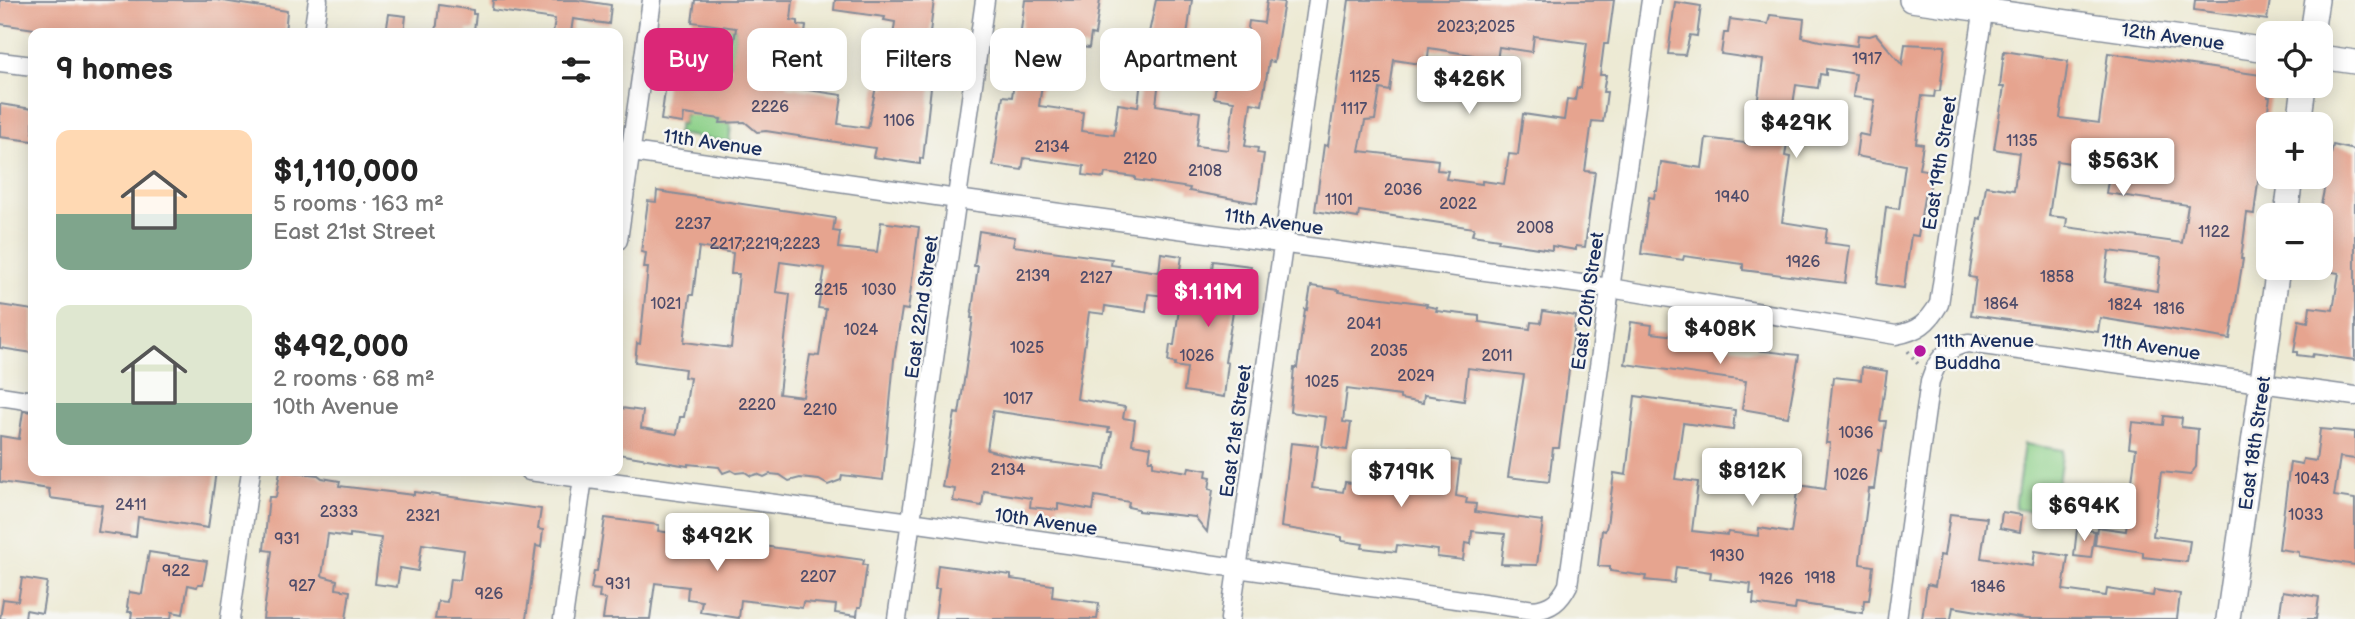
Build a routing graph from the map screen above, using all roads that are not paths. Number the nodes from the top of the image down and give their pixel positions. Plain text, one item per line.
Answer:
1 (318, 0) edge
2 (652, 0) edge
3 (985, 0) edge
4 (1318, 0) edge
5 (1651, 0) edge
6 (1912, 0) edge
7 (2317, 0) edge
8 (1984, 5) edge
9 (2314, 21) edge
10 (314, 28) edge
11 (2256, 48) edge
12 (2333, 59) edge
13 (0, 62) edge
14 (2355, 62) edge
15 (28, 65) edge
16 (624, 151) edge
17 (957, 199) junction
18 (1283, 243) junction
19 (2276, 280) edge
20 (1610, 288) junction
21 (1922, 327) joint
22 (2262, 383) junction
23 (0, 396) edge
24 (2355, 396) edge
25 (28, 400) edge
26 (250, 476) edge
27 (584, 476) edge
28 (591, 476) edge
29 (911, 522) junction
30 (1237, 570) junction
31 (1555, 603) joint
32 (230, 619) edge
33 (564, 619) edge
34 (897, 619) edge
35 (1230, 619) edge
36 (1897, 619) edge
37 (2228, 619) edge

1 - 10 street
2 - 16 street
3 - 17 street, East 22nd Street
4 - 18 street, East 21st Street
5 - 20 street, East 20th Street
6 - 8 street, 12th Avenue
7 - 9 street
8 - 11 street, 12th Avenue
8 - 21 street, East 19th Street
12 - 14 street
13 - 15 street
16 - 17 street, 11th Avenue
17 - 18 street, 11th Avenue
17 - 29 street, East 22nd Street
18 - 20 street, 11th Avenue
18 - 30 street, East 21st Street
19 - 22 street, East 18th Street
20 - 21 street, 11th Avenue
20 - 31 street, East 20th Street
22 - 24 street, 11th Avenue
22 - 36 street, 11th Avenue
22 - 37 street, East 18th Street
23 - 25 street
26 - 32 street
27 - 33 street
28 - 29 street, 10th Avenue
29 - 30 street, 10th Avenue
29 - 34 street, East 22nd Street
30 - 31 street, 10th Avenue
30 - 35 street, East 21st Street

